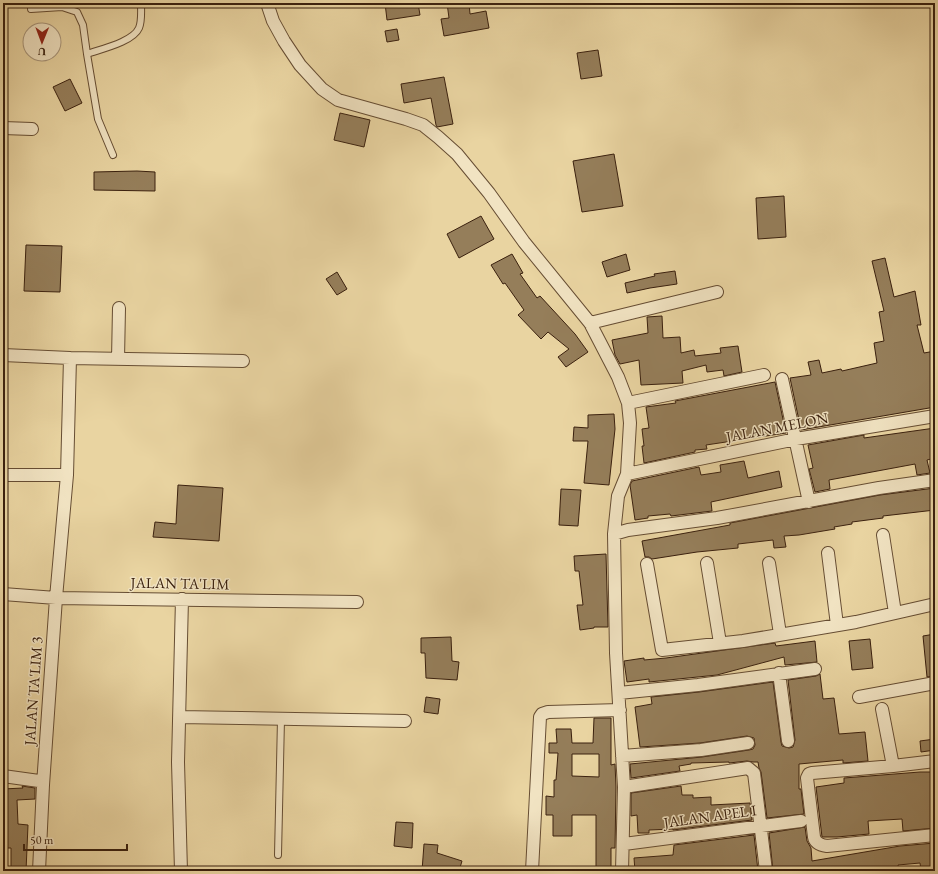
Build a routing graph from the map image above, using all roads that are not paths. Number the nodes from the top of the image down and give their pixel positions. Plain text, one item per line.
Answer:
1 (141, 3) edge
2 (266, 3) edge
3 (31, 9) dead end
4 (87, 54) junction
5 (3, 128) edge
6 (32, 129) dead end
7 (113, 155) dead end
8 (717, 292) dead end
9 (118, 308) dead end
10 (590, 323) junction
11 (3, 355) edge
12 (70, 358) junction
13 (118, 359) junction
14 (243, 362) dead end
15 (764, 375) dead end
16 (782, 379) dead end
17 (628, 403) junction
18 (935, 416) edge
19 (796, 439) junction
20 (627, 474) junction
21 (3, 475) edge
22 (67, 475) junction
23 (935, 480) edge
24 (809, 502) junction
25 (614, 534) junction
26 (883, 535) dead end
27 (828, 553) dead end
28 (707, 563) dead end
29 (769, 563) dead end
30 (647, 564) dead end
31 (3, 594) edge
32 (56, 598) junction
33 (182, 599) junction
34 (357, 602) dead end
35 (935, 604) edge
36 (895, 613) junction
37 (837, 624) junction
38 (780, 634) junction
39 (720, 643) junction
40 (815, 669) dead end
41 (779, 673) junction
42 (935, 683) edge
43 (619, 693) junction
44 (859, 697) dead end
45 (882, 709) dead end
46 (620, 710) junction
47 (179, 717) junction
48 (281, 719) junction
49 (405, 721) dead end
50 (788, 741) dead end
51 (748, 743) dead end
52 (622, 756) junction
53 (935, 762) edge
54 (893, 766) junction
55 (3, 776) edge
56 (43, 785) junction
57 (624, 787) junction
58 (801, 821) dead end
59 (760, 826) junction
60 (935, 834) edge
61 (624, 844) junction
62 (278, 855) dead end
63 (39, 871) edge
64 (181, 871) edge
65 (532, 871) edge
66 (622, 871) edge
67 (766, 871) edge

1 - 4 lane
2 - 10 street
3 - 4 lane
4 - 7 lane
5 - 6 street
8 - 10 street
9 - 13 street
10 - 17 street
11 - 12 street
12 - 13 street
12 - 22 street, JALAN TA'LIM 3
13 - 14 street
15 - 17 street
16 - 19 street
17 - 20 street
18 - 19 street, JALAN MELON
19 - 20 street, JALAN MELON
19 - 24 street
20 - 25 street
21 - 22 street
22 - 32 street, JALAN TA'LIM 3
23 - 24 street
24 - 25 street
25 - 43 street
26 - 36 street
27 - 37 street
28 - 39 street
29 - 38 street
30 - 39 street
31 - 32 street, JALAN TA'LIM
32 - 33 street, JALAN TA'LIM
32 - 56 street, JALAN TA'LIM 3
33 - 34 street, JALAN TA'LIM
33 - 47 street
35 - 36 street
36 - 37 street
37 - 38 street
38 - 39 street
40 - 41 street
41 - 43 street
41 - 50 street
42 - 44 street
43 - 46 street
45 - 54 street
46 - 52 street
46 - 65 street
47 - 48 street
47 - 64 street
48 - 49 street
48 - 62 lane
51 - 52 street
52 - 57 street
53 - 54 street
54 - 60 street
55 - 56 street
56 - 63 street, JALAN TA'LIM 3
57 - 59 street
57 - 61 street
58 - 59 street, JALAN APEL I
59 - 61 street, JALAN APEL I
59 - 67 street
61 - 66 street

